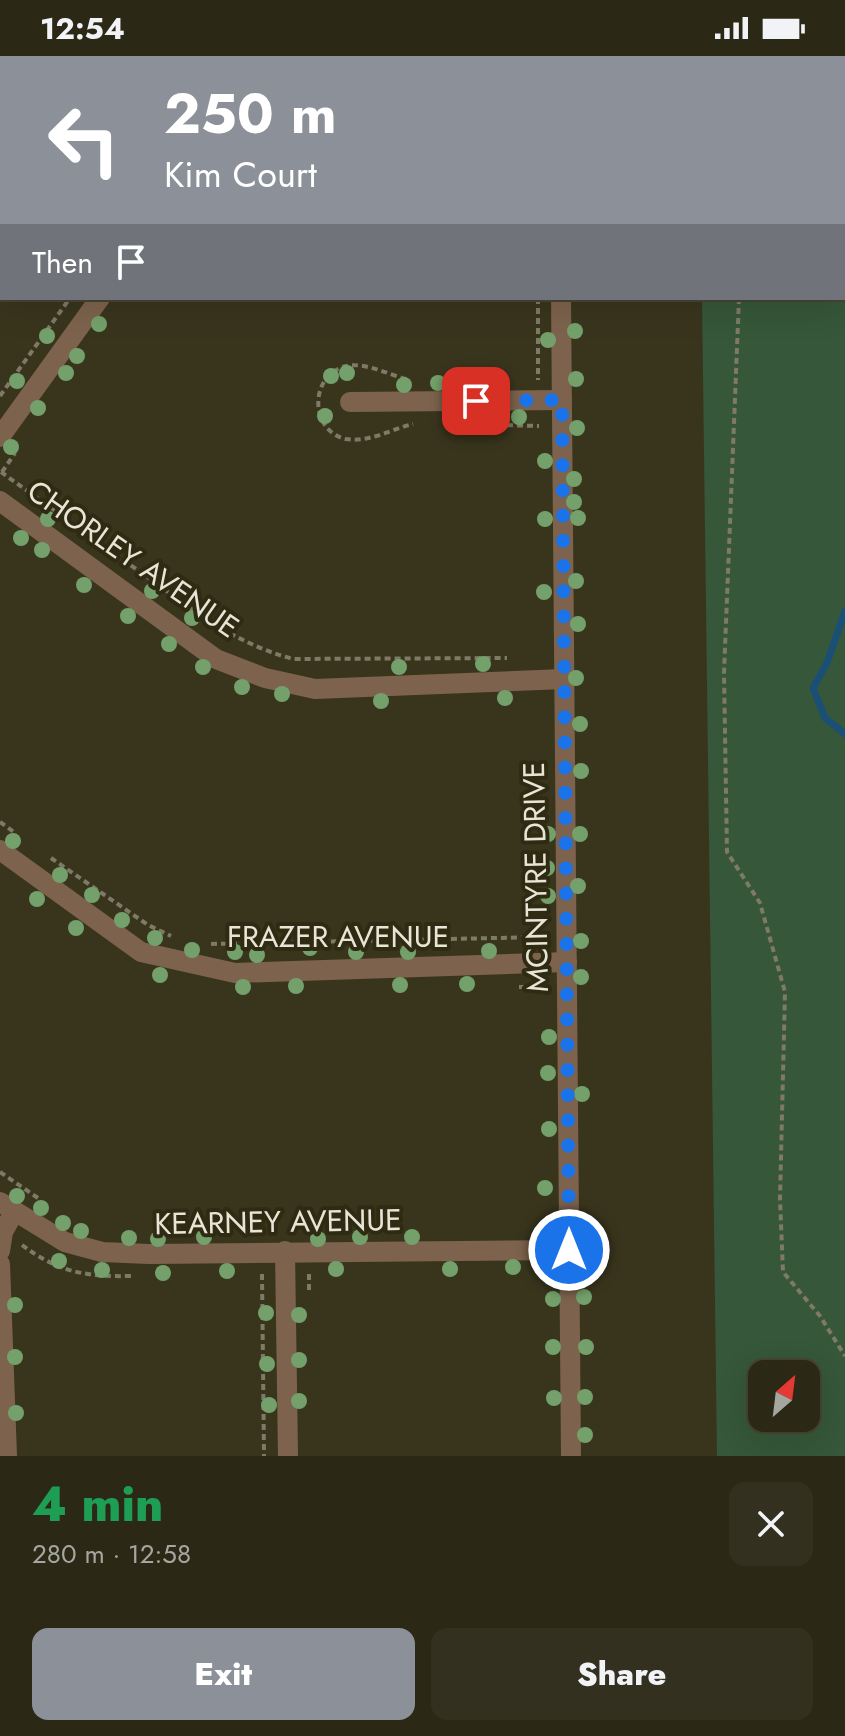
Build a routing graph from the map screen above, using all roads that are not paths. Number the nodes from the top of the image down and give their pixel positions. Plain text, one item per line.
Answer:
1 (99, 300) edge
2 (561, 300) edge
3 (562, 400) junction
4 (350, 402) dead end
5 (0, 437) edge
6 (0, 501) edge
7 (564, 679) junction
8 (0, 850) edge
9 (567, 962) junction
10 (7, 1207) edge
11 (569, 1250) junction
12 (0, 1251) edge
13 (285, 1251) junction
14 (0, 1264) edge
15 (7, 1456) edge
16 (288, 1456) edge
17 (571, 1456) edge

1 - 5 street
2 - 3 street, MCINTYRE DRIVE
3 - 4 street
3 - 7 street, MCINTYRE DRIVE
6 - 7 street, CHORLEY AVENUE
7 - 9 street, MCINTYRE DRIVE
8 - 9 street, FRAZER AVENUE
9 - 11 street, MCINTYRE DRIVE
10 - 12 street
10 - 13 street, KEARNEY AVENUE
11 - 13 street, KEARNEY AVENUE
11 - 17 street, MCINTYRE DRIVE
13 - 16 street
14 - 15 street

